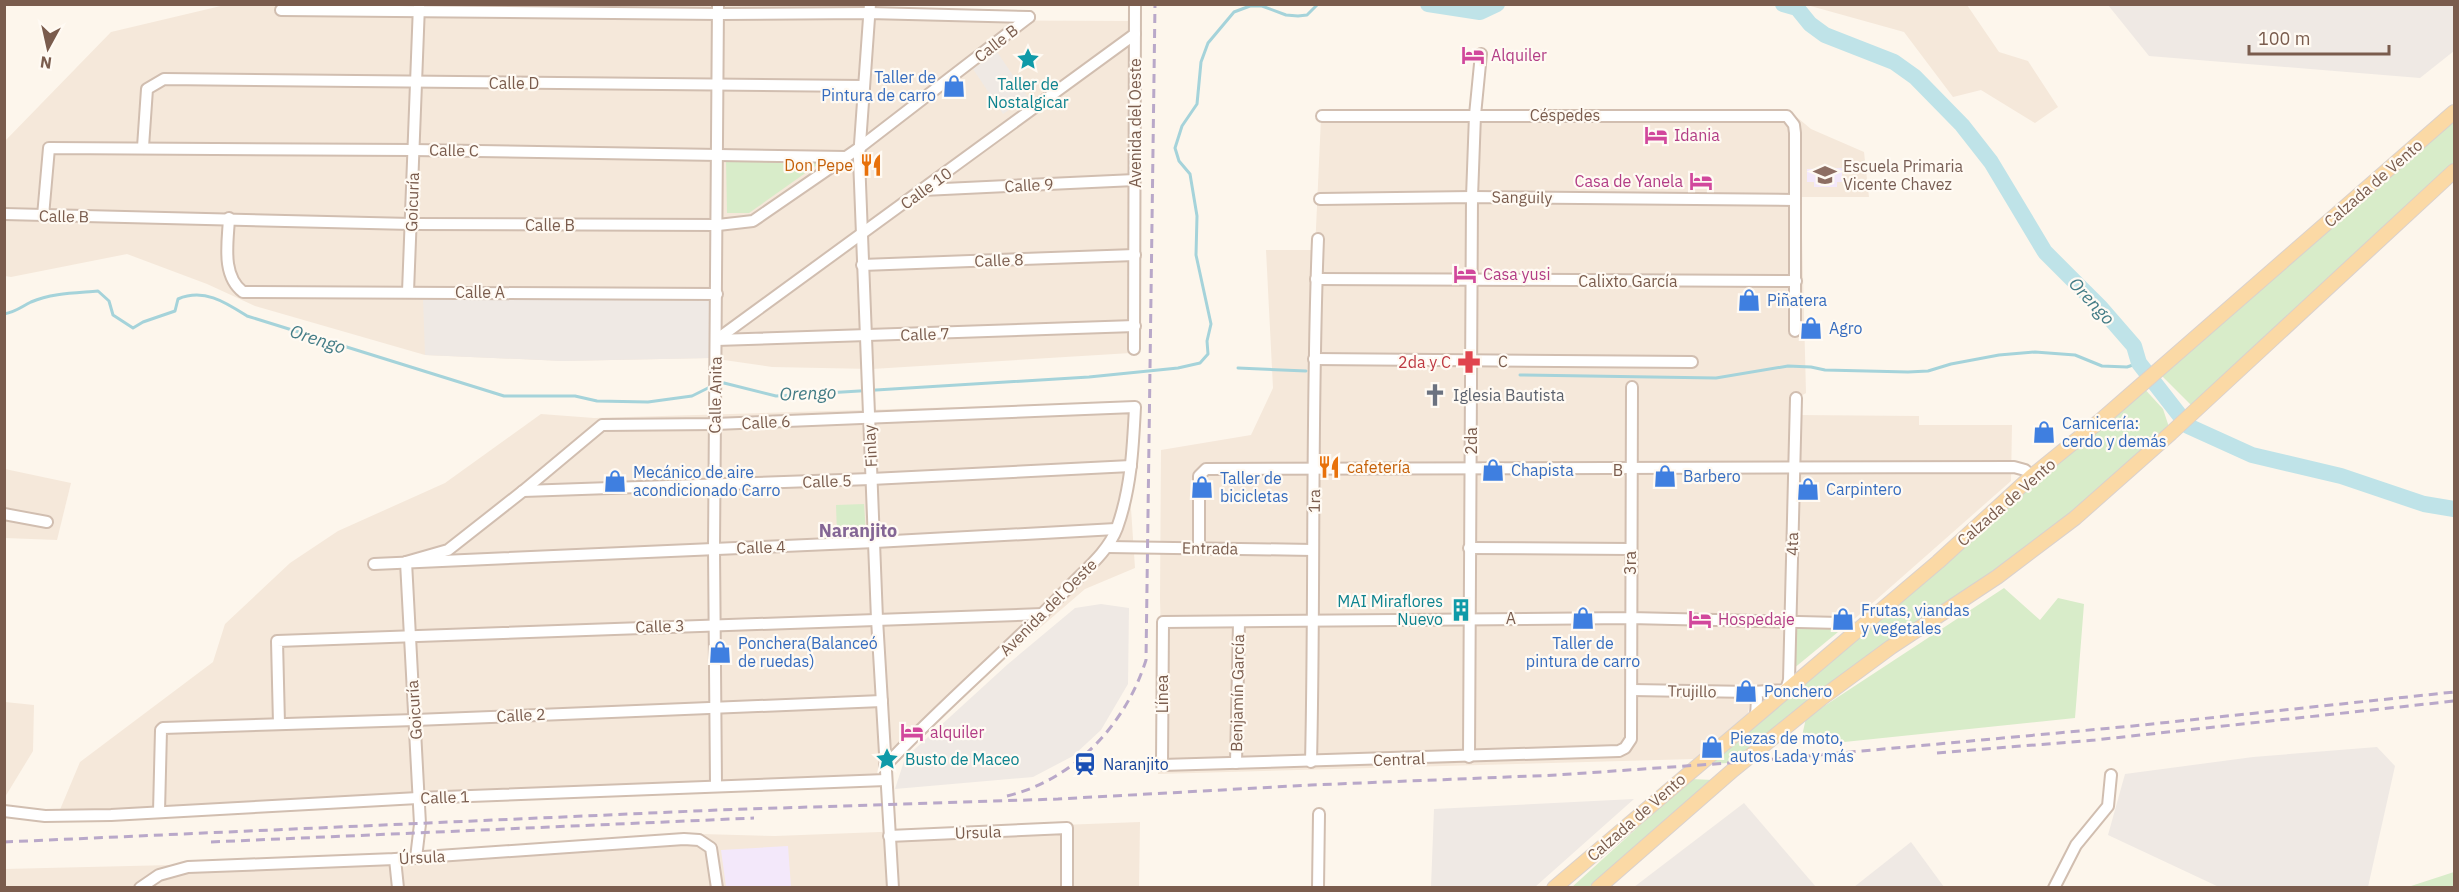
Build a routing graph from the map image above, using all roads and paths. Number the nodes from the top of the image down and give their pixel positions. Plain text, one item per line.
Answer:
1 (1135, 4) edge
2 (419, 8) edge
3 (869, 8) edge
4 (718, 9) edge
5 (281, 10) dead end
6 (1135, 34) junction
7 (1481, 54) dead end
8 (415, 82) junction
9 (719, 85) junction
10 (864, 86) junction
11 (2454, 112) edge
12 (1475, 115) junction
13 (1322, 116) dead end
14 (143, 147) junction
15 (413, 150) junction
16 (859, 153) junction
17 (718, 154) junction
18 (847, 157) junction
19 (2454, 171) edge
20 (1135, 180) junction
21 (923, 190) junction
22 (1472, 197) junction
23 (1320, 199) dead end
24 (1795, 200) junction
25 (4, 214) edge
26 (43, 216) junction
27 (230, 218) junction
28 (411, 224) junction
29 (718, 225) junction
30 (861, 233) junction
31 (1318, 239) dead end
32 (1135, 255) junction
33 (862, 265) junction
34 (1316, 279) junction
35 (1472, 280) junction
36 (1796, 281) junction
37 (408, 292) junction
38 (717, 294) junction
39 (1135, 326) junction
40 (1795, 331) dead end
41 (865, 336) junction
42 (716, 340) junction
43 (1134, 349) dead end
44 (1314, 360) junction
45 (1471, 360) junction
46 (1692, 362) dead end
47 (1632, 387) dead end
48 (1796, 398) dead end
49 (1135, 407) joint
50 (868, 417) junction
51 (715, 424) junction
52 (1131, 466) junction
53 (1314, 468) junction
54 (1472, 469) junction
55 (1792, 469) junction
56 (1631, 470) junction
57 (2032, 476) junction
58 (871, 479) junction
59 (714, 486) junction
60 (523, 491) junction
61 (4, 514) edge
62 (47, 522) dead end
63 (1116, 529) junction
64 (874, 542) junction
65 (1108, 547) junction
66 (1200, 547) junction
67 (1469, 548) junction
68 (714, 549) junction
69 (1630, 549) junction
70 (1313, 550) junction
71 (406, 562) junction
72 (374, 564) dead end
73 (1042, 614) junction
74 (1630, 618) junction
75 (877, 619) junction
76 (1314, 619) junction
77 (1469, 619) junction
78 (1791, 621) junction
79 (1164, 622) joint
80 (1239, 622) junction
81 (714, 624) junction
82 (1855, 632) junction
83 (409, 637) junction
84 (1632, 690) junction
85 (1786, 690) junction
86 (1752, 692) junction
87 (882, 701) junction
88 (715, 706) junction
89 (1756, 716) junction
90 (416, 720) junction
91 (279, 724) junction
92 (1631, 739) joint
93 (1469, 757) junction
94 (1311, 762) junction
95 (1236, 763) junction
96 (1162, 765) joint
97 (885, 766) junction
98 (2111, 775) dead end
99 (886, 780) junction
100 (716, 786) junction
101 (418, 798) junction
102 (4, 811) edge
103 (159, 812) junction
104 (1318, 814) dead end
105 (889, 836) junction
106 (416, 858) junction
107 (395, 859) junction
108 (140, 888) edge
109 (398, 888) edge
110 (717, 888) edge
111 (893, 888) edge
112 (1067, 888) edge
113 (1318, 888) edge
114 (1554, 888) edge
115 (1598, 888) edge
116 (2054, 888) edge

1 - 6 street, Avenida del Oeste
2 - 4 street
2 - 5 street
2 - 8 street, Goicuría
3 - 4 street
3 - 10 street, Finlay
3 - 16 street, Calle B
4 - 9 street, Calle Anita
6 - 20 street, Avenida del Oeste
6 - 21 street, Calle 10
7 - 12 street, 2da
8 - 9 street, Calle D
8 - 14 street, Calle D
8 - 15 street, Goicuría
9 - 10 street, Calle D
9 - 17 street, Calle Anita
10 - 16 street, Finlay
11 - 57 main road, Calzada de Vento
12 - 13 street, Céspedes
12 - 22 street, 2da
12 - 24 street, Céspedes
14 - 15 street, Calle C
14 - 26 street, Calle C
15 - 17 street, Calle C
15 - 28 street, Goicuría
16 - 18 street, Calle C
16 - 30 street, Finlay
17 - 18 street, Calle C
17 - 29 street, Calle Anita
18 - 29 street, Calle B
19 - 115 main road, Calzada de Vento
20 - 21 street, Calle 9
20 - 32 street, Avenida del Oeste
21 - 30 street, Calle 10
22 - 23 street, Sanguily
22 - 24 street, Sanguily
22 - 35 street, 2da
24 - 36 street
25 - 26 street, Calle B
26 - 27 street, Calle B
27 - 28 street, Calle B
27 - 37 street, Calle A
28 - 29 street, Calle B
28 - 37 street, Goicuría
29 - 38 street, Calle Anita
30 - 33 street, Finlay
30 - 42 street, Calle 10
31 - 34 street, 1ra
32 - 33 street, Calle 8
32 - 39 street, Avenida del Oeste
33 - 41 street, Finlay
34 - 35 street, Calixto García
34 - 44 street, 1ra
35 - 36 street, Calixto García
35 - 45 street, 2da
36 - 40 street
37 - 38 street, Calle A
38 - 42 street, Calle Anita
39 - 41 street, Calle 7
39 - 43 street, Avenida del Oeste
41 - 42 street, Calle 7
41 - 50 street, Finlay
42 - 51 street, Calle Anita
44 - 45 street, C
44 - 53 street, 1ra
45 - 46 street, C
45 - 54 street, 2da
47 - 56 street, 3ra
48 - 55 street, 4ta
49 - 50 street, Calle 6
49 - 52 street, Avenida del Oeste
50 - 51 street, Calle 6
50 - 58 street, Finlay
51 - 59 street, Calle Anita
51 - 60 street, Calle 6
52 - 58 street, Calle 5
52 - 63 street, Avenida del Oeste
53 - 54 street, B
53 - 66 street, B
53 - 70 street, 1ra
54 - 56 street, B
54 - 67 street, 2da
55 - 56 street, B
55 - 57 street, B
55 - 78 street, 4ta
56 - 69 street, 3ra
57 - 82 main road, Calzada de Vento
58 - 59 street, Calle 5
58 - 64 street, Finlay
59 - 60 street, Calle 5
59 - 68 street, Calle Anita
60 - 71 street, Calle 6
61 - 62 street
63 - 64 street, Calle 4
63 - 65 street, Avenida del Oeste
64 - 68 street, Calle 4
64 - 75 street, Finlay
65 - 66 street, Entrada
65 - 73 street, Avenida del Oeste
66 - 70 street, Entrada
67 - 69 street
67 - 77 street, 2da
68 - 71 street, Calle 4
68 - 81 street, Calle Anita
69 - 74 street, 3ra
70 - 76 street, 1ra
71 - 72 street
71 - 83 street, Goicuría
73 - 75 street, Calle 3
73 - 97 street, Avenida del Oeste
74 - 77 street, A
74 - 78 street, A
74 - 84 street, 3ra
75 - 81 street, Calle 3
75 - 87 street, Finlay
76 - 77 street, A
76 - 80 street, A
76 - 94 street, 1ra
77 - 93 street, 2da
78 - 82 street, A
78 - 85 street, 4ta
79 - 80 street, A
79 - 96 street, Línea
80 - 95 street, Benjamín García
81 - 83 street, Calle 3
81 - 88 street, Calle Anita
82 - 85 main road, Calzada de Vento
83 - 90 street, Goicuría
83 - 91 street, Calle 3
84 - 86 street, Trujillo
84 - 92 street, 3ra
85 - 86 street, Trujillo
85 - 89 main road, Calzada de Vento
86 - 89 street
87 - 88 street, Calle 2
87 - 97 street, Finlay
88 - 90 street, Calle 2
88 - 100 street, Calle Anita
89 - 114 main road, Calzada de Vento
90 - 91 street, Calle 2
90 - 101 street, Goicuría
91 - 103 street, Calle 2
92 - 93 street, Central
93 - 94 street, Central
94 - 95 street, Central
95 - 96 street, Central
97 - 99 street, Finlay
98 - 116 street
99 - 100 street, Calle 1
99 - 105 street, Finlay
100 - 101 street, Calle 1
101 - 103 street, Calle 1
101 - 106 street, Goicuría
102 - 103 street, Calle 1
104 - 113 street
105 - 111 street, Finlay
105 - 112 street, Ursula
106 - 107 street, Úrsula
106 - 110 street, Úrsula
107 - 108 street, Úrsula
107 - 109 street

